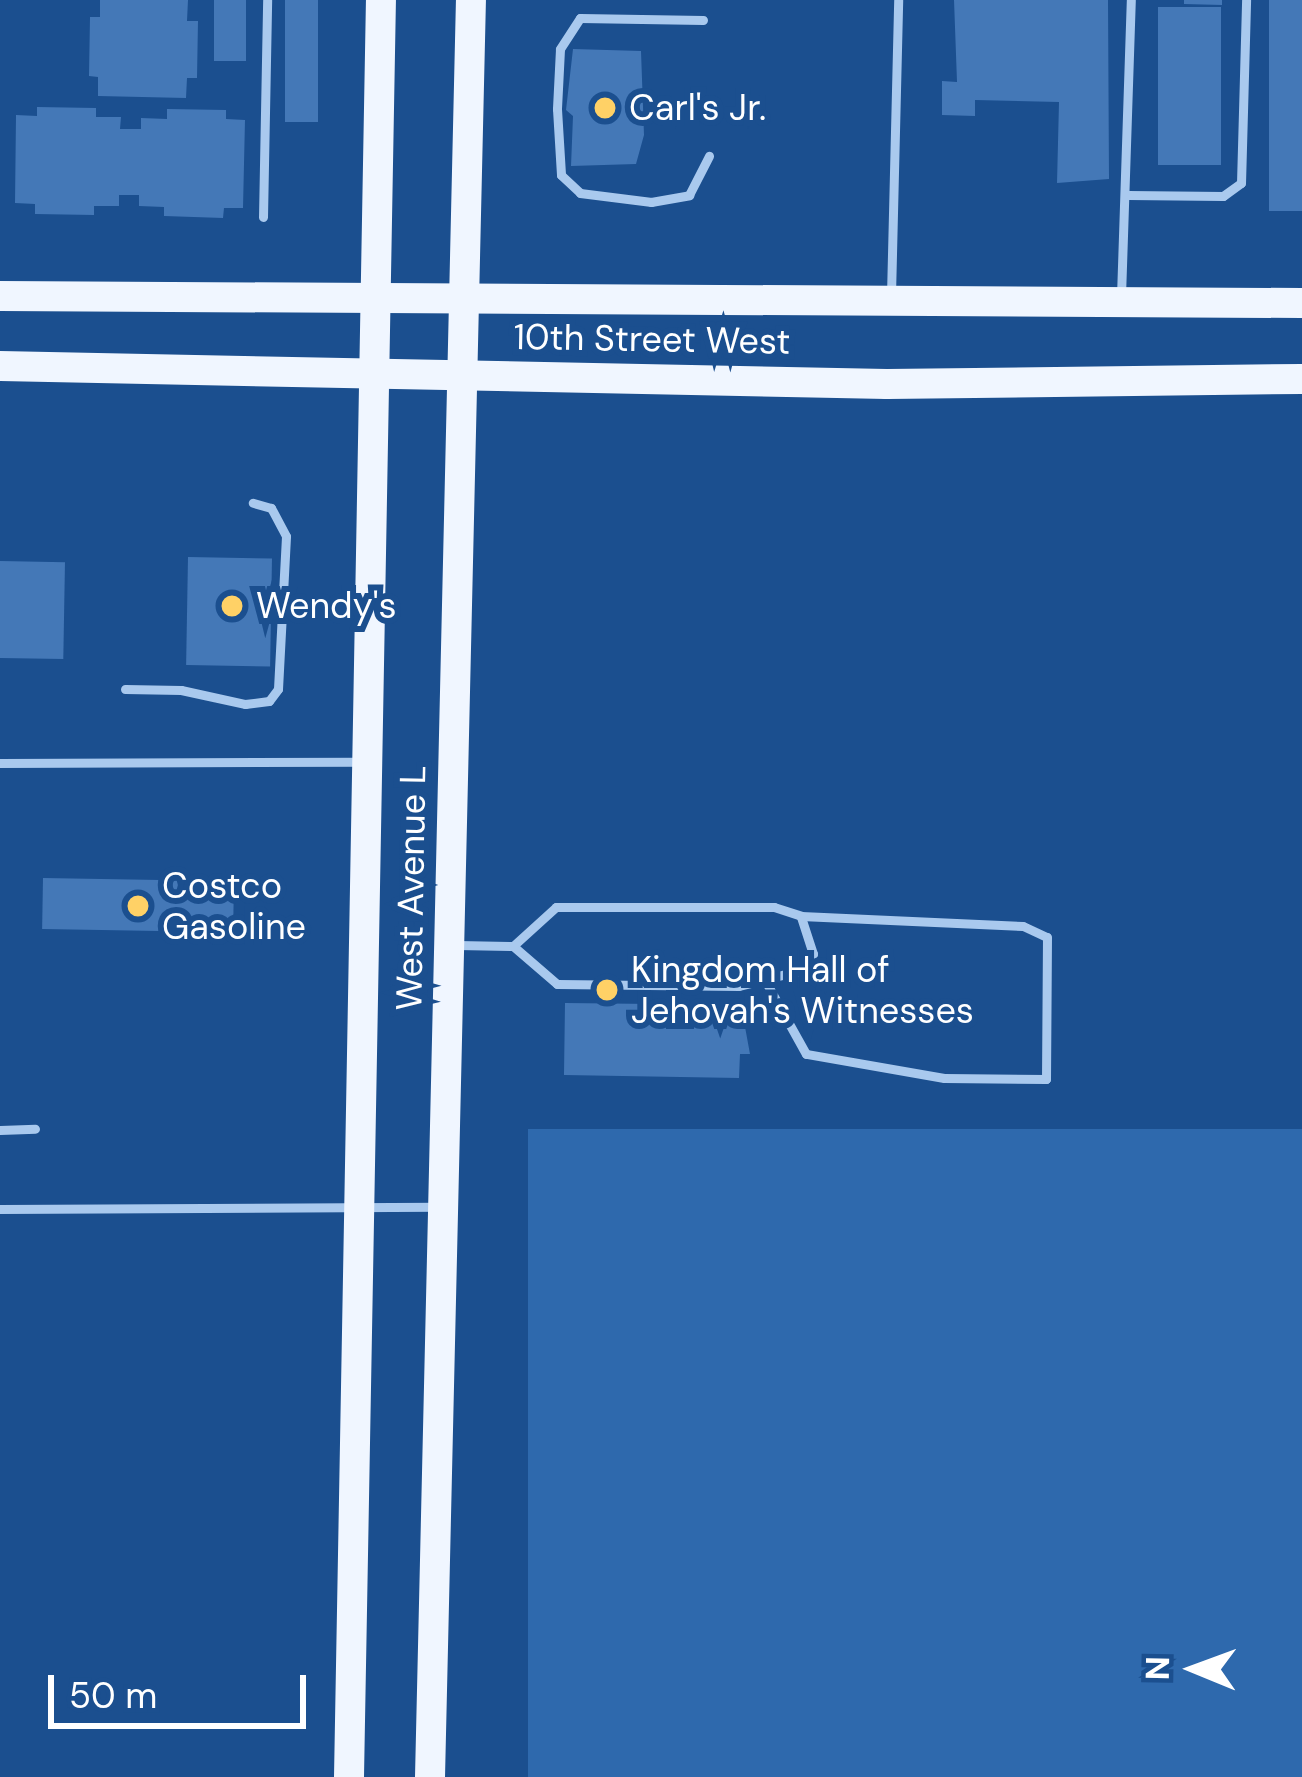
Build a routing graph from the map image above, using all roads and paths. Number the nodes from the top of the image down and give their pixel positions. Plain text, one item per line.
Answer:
1 (267, 0) edge
2 (381, 0) edge
3 (470, 0) edge
4 (898, 0) edge
5 (1131, 0) edge
6 (1246, 0) edge
7 (703, 20) dead end
8 (709, 156) dead end
9 (1128, 195) junction
10 (263, 217) dead end
11 (373, 295) junction
12 (0, 296) edge
13 (465, 296) junction
14 (891, 299) junction
15 (1120, 301) junction
16 (1302, 303) edge
17 (0, 367) edge
18 (370, 371) junction
19 (462, 373) junction
20 (1302, 379) edge
21 (253, 502) dead end
22 (125, 688) dead end
23 (365, 762) junction
24 (0, 763) edge
25 (801, 916) junction
26 (449, 945) junction
27 (513, 946) junction
28 (766, 982) junction
29 (35, 1129) dead end
30 (0, 1130) edge
31 (362, 1205) junction
32 (444, 1207) junction
33 (0, 1208) edge
34 (349, 1777) edge
35 (430, 1777) edge

1 - 10 lane
2 - 11 main road, West Avenue L
3 - 13 main road, West Avenue L
4 - 14 lane
5 - 9 lane
6 - 9 lane
7 - 8 lane
9 - 15 lane
11 - 12 main road, 10th Street West
11 - 13 main road, 10th Street West
11 - 18 main road, West Avenue L
13 - 14 main road, 10th Street West
13 - 19 main road, West Avenue L
14 - 15 main road, 10th Street West
15 - 16 main road, 10th Street West
17 - 18 main road, 10th Street West
18 - 19 main road, 10th Street West
18 - 23 main road, West Avenue L
19 - 20 main road, 10th Street West
19 - 26 main road, West Avenue L
21 - 22 lane
23 - 24 lane
23 - 31 main road, West Avenue L
25 - 27 lane
25 - 28 lane
25 - 28 lane
26 - 27 lane
26 - 32 main road, West Avenue L
27 - 28 lane
29 - 30 lane
31 - 32 lane
31 - 33 lane
31 - 34 main road, West Avenue L
32 - 35 main road, West Avenue L

